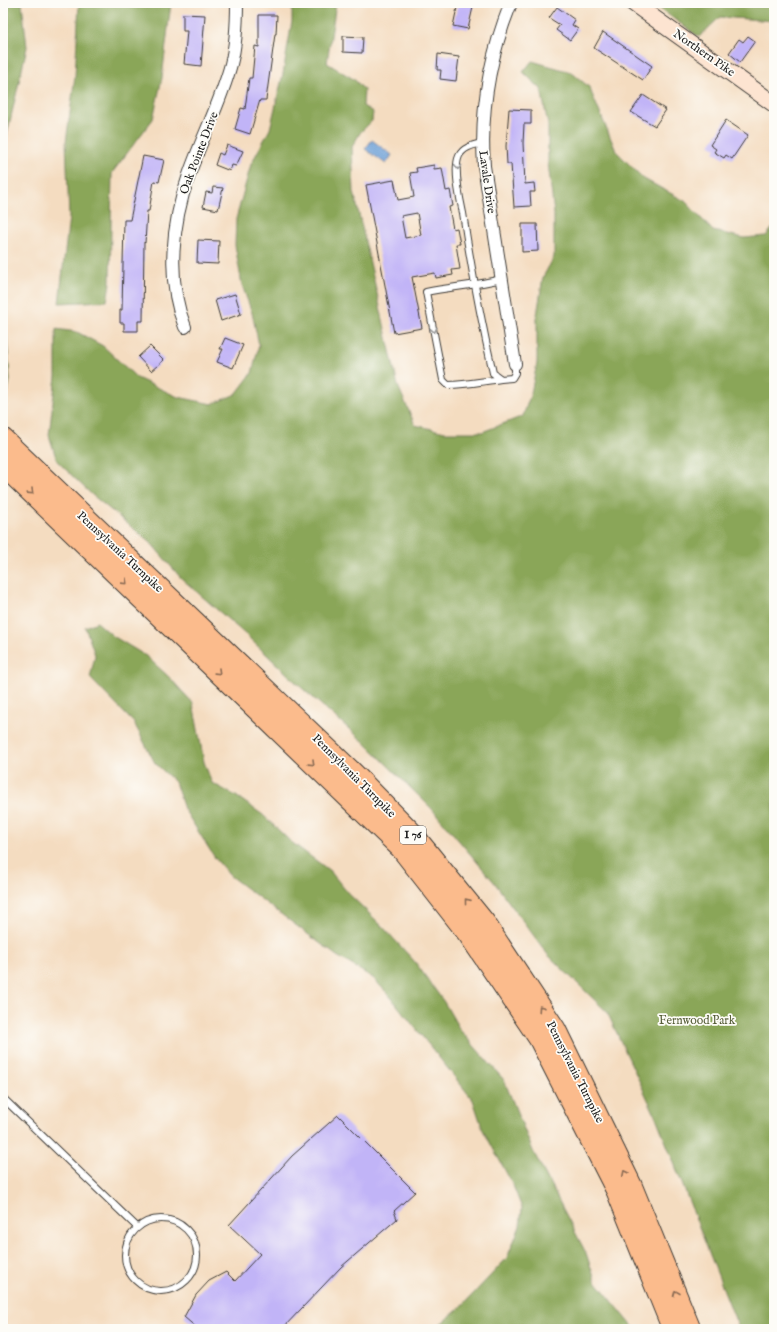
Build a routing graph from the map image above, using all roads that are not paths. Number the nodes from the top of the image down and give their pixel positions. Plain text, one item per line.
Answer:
1 (237, 3) edge
2 (511, 3) edge
3 (633, 3) edge
4 (774, 104) edge
5 (482, 143) junction
6 (502, 279) junction
7 (475, 285) junction
8 (185, 327) dead end
9 (515, 364) joint
10 (502, 379) junction
11 (3, 440) edge
12 (3, 465) edge
13 (3, 1098) edge
14 (137, 1227) junction
15 (673, 1329) edge
16 (690, 1329) edge

1 - 8 street, Oak Pointe Drive
2 - 5 street, Lavale Drive
3 - 4 main road, Northern Pike
5 - 6 street, Lavale Drive
5 -> 7 lane
6 - 7 lane
6 - 9 street, Lavale Drive
7 - 10 lane
7 -> 10 lane
9 - 10 lane
16 -> 11 highway, Pennsylvania Turnpike / I 76
12 -> 15 highway, Pennsylvania Turnpike / I 76
13 - 14 lane
14 - 14 lane

